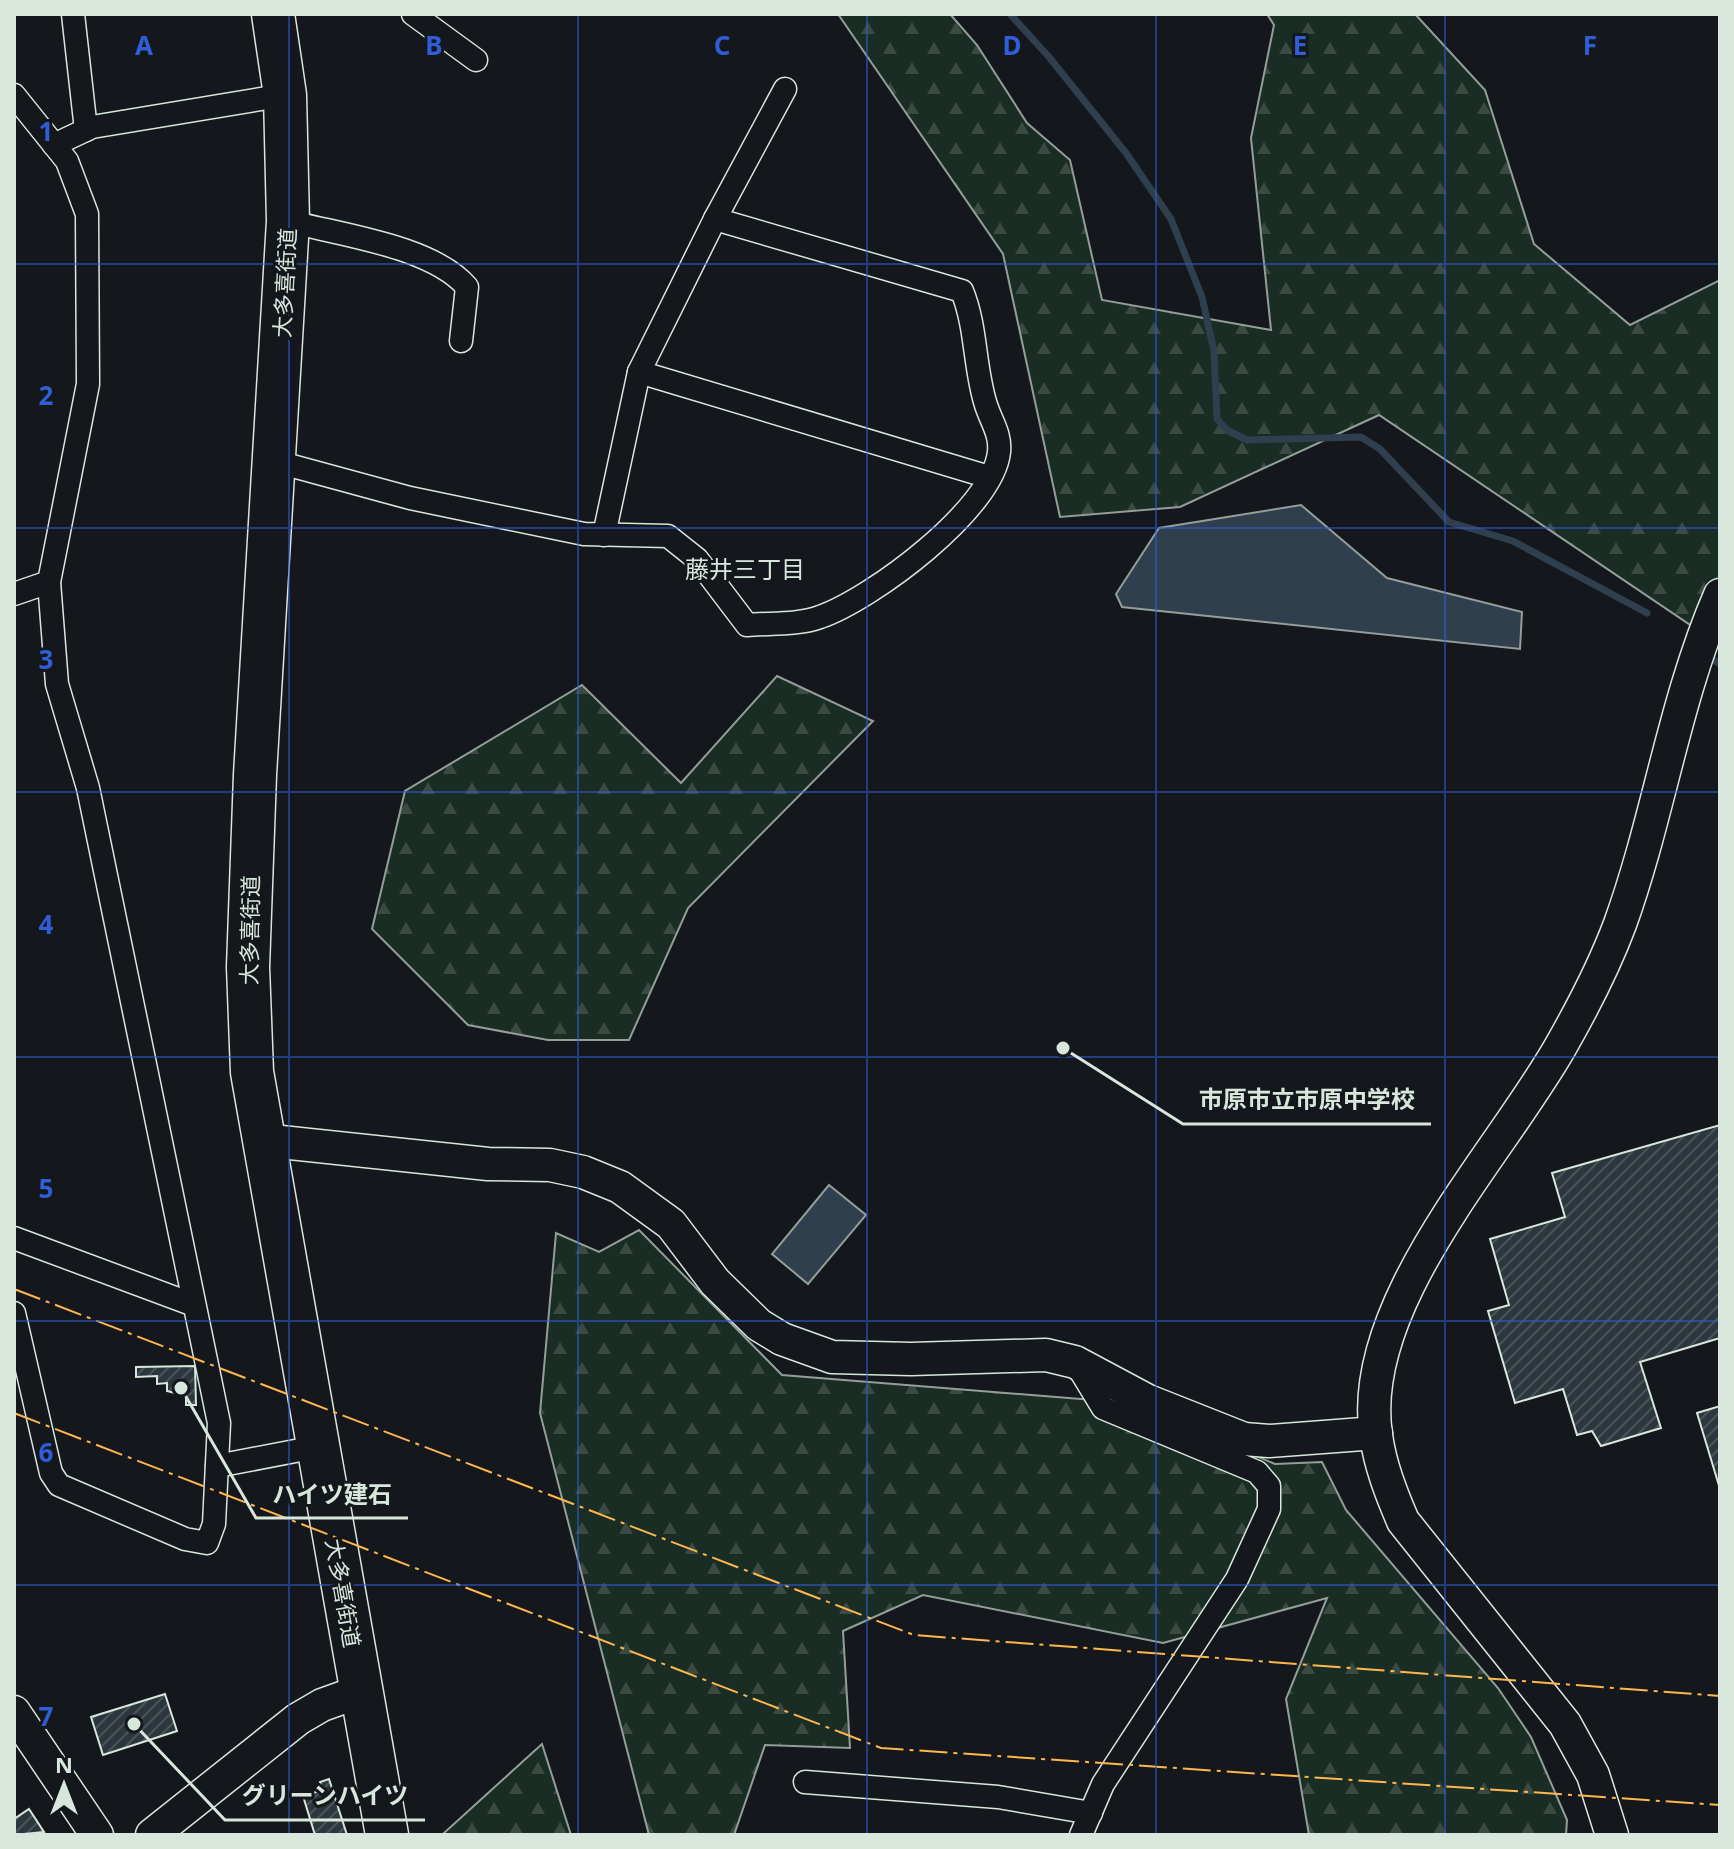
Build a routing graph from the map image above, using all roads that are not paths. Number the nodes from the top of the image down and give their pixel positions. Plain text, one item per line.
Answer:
1 (73, 14) edge
2 (273, 14) edge
3 (413, 14) edge
4 (476, 60) dead end
5 (785, 89) dead end
6 (14, 95) edge
7 (285, 95) junction
8 (86, 130) junction
9 (54, 145) junction
10 (715, 219) junction
11 (288, 221) junction
12 (461, 341) dead end
13 (639, 372) junction
14 (274, 461) junction
15 (989, 477) junction
16 (604, 535) junction
17 (49, 582) junction
18 (14, 594) edge
19 (1720, 595) edge
20 (262, 1140) junction
21 (14, 1238) edge
22 (194, 1305) junction
23 (14, 1313) edge
24 (1075, 1362) junction
25 (1376, 1433) junction
26 (316, 1447) junction
27 (217, 1466) junction
28 (361, 1691) junction
29 (14, 1712) edge
30 (805, 1782) dead end
31 (1091, 1813) junction
32 (97, 1835) edge
33 (152, 1835) edge
34 (387, 1835) edge
35 (1081, 1835) edge
36 (1612, 1835) edge

1 - 8 street
2 - 7 highway, 大多喜街道
3 - 4 street
5 - 10 street
6 - 9 street
7 - 8 street
7 - 11 highway, 大多喜街道
8 - 9 street
9 - 17 street
10 - 13 street
10 - 15 street
11 - 12 street
11 - 14 highway, 大多喜街道
13 - 15 street
13 - 16 street
14 - 16 street
14 - 20 highway, 大多喜街道
15 - 16 street
17 - 18 street
17 - 22 street
19 - 25 street
20 - 24 street
20 - 26 highway, 大多喜街道
21 - 22 street
22 - 27 street
23 - 27 street
24 - 25 street
24 - 31 street
25 - 36 street
26 - 27 street
26 - 28 highway, 大多喜街道
28 - 33 street
28 - 34 highway, 大多喜街道
29 - 32 street
30 - 31 street
31 - 35 street

